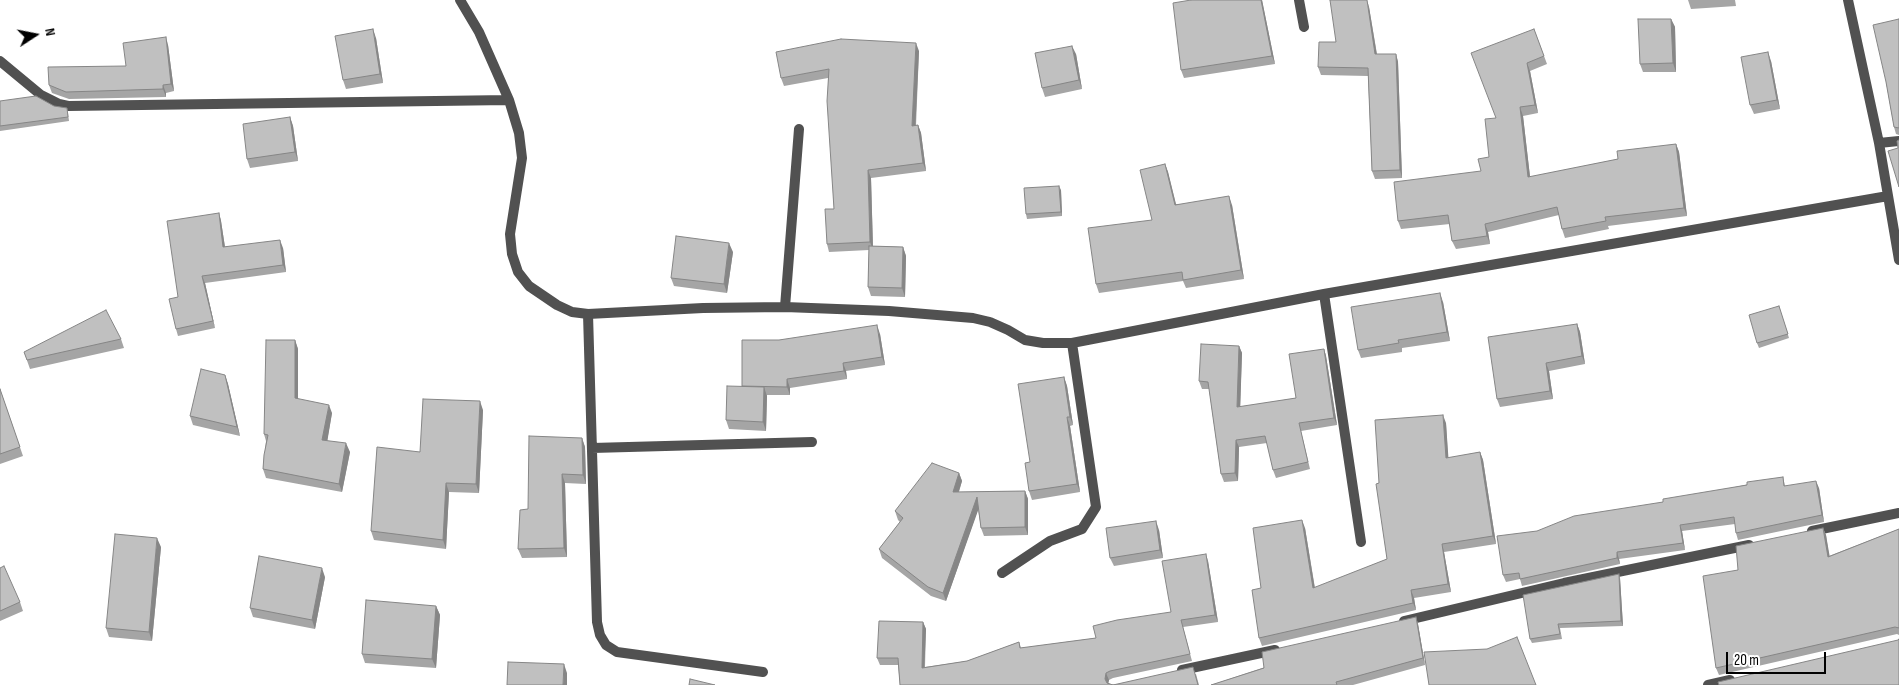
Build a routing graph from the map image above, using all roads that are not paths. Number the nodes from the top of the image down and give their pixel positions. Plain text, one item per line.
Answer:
1 (460, 0) edge
2 (1299, 0) edge
3 (1848, 0) edge
4 (1304, 27) dead end
5 (0, 61) edge
6 (509, 100) junction
7 (799, 129) dead end
8 (1899, 141) edge
9 (1878, 143) junction
10 (1888, 196) junction
11 (1899, 260) edge
12 (1324, 294) junction
13 (785, 307) junction
14 (588, 314) junction
15 (1072, 343) junction
16 (812, 442) dead end
17 (592, 448) junction
18 (1899, 513) edge
19 (1803, 533) edge
20 (1361, 542) dead end
21 (1755, 543) edge
22 (1002, 573) dead end
23 (1398, 622) edge
24 (1283, 648) edge
25 (763, 672) dead end
26 (1170, 673) edge
27 (1737, 678) edge
28 (1708, 685) edge

1 - 6 street
2 - 4 street
3 - 9 street
5 - 6 street
6 - 14 street
7 - 13 street
8 - 9 street
9 - 10 street
10 - 11 street
10 - 12 street
12 - 15 street
12 - 20 street
13 - 14 street
13 - 15 street
14 - 17 street
15 - 22 street
16 - 17 street
17 - 25 street
18 - 19 street
21 - 23 street
24 - 26 street
27 - 28 street

